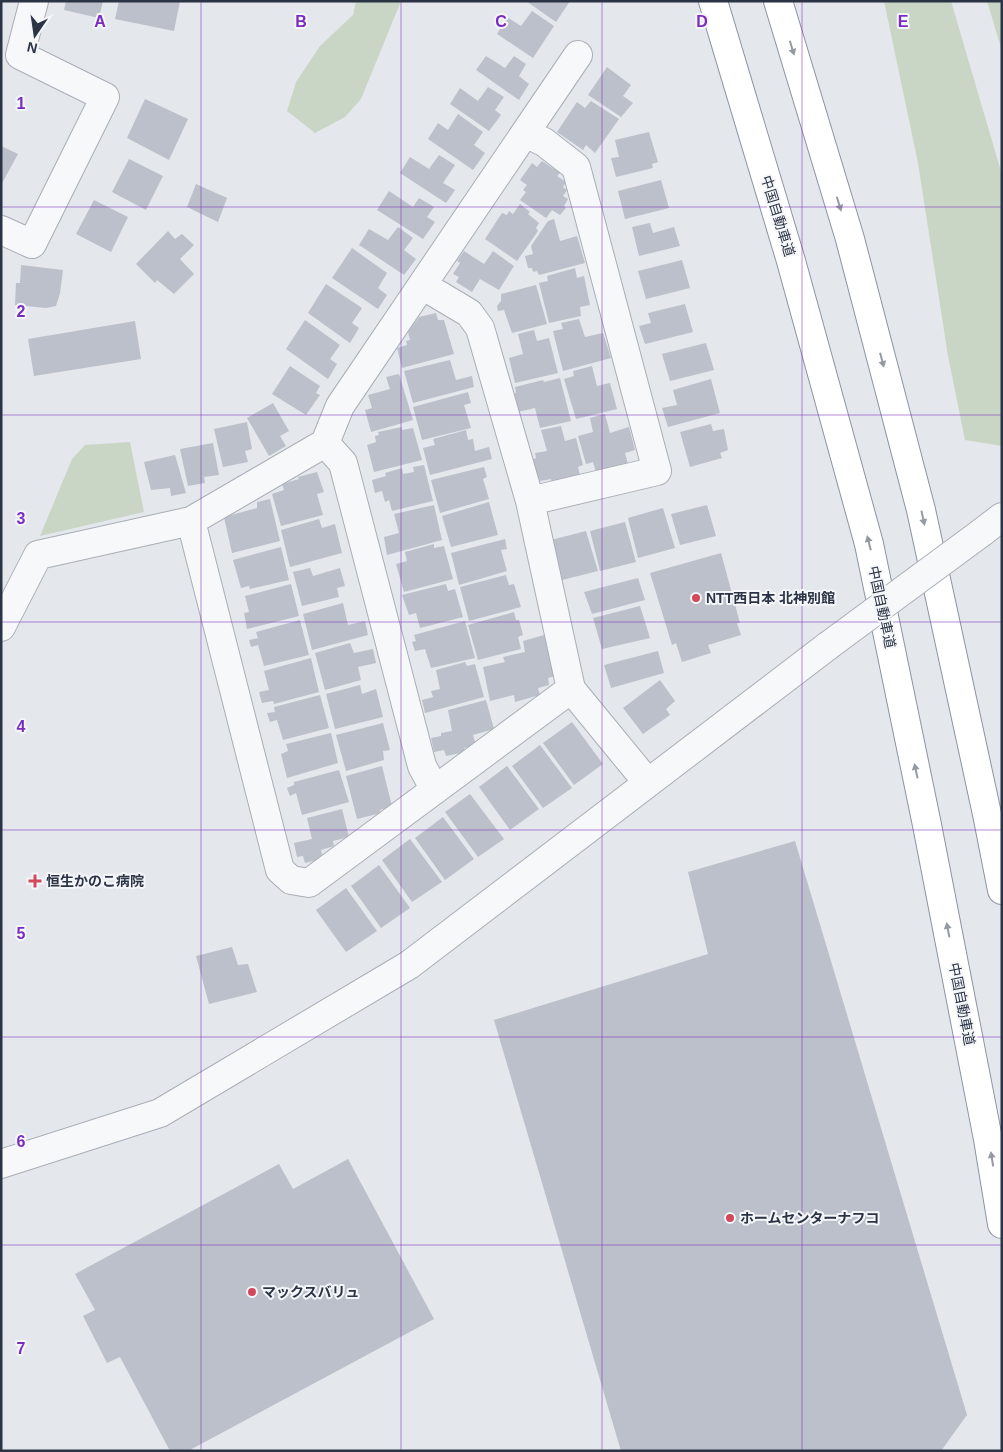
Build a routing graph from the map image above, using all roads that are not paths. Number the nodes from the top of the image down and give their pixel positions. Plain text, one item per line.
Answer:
1 (34, 1) edge
2 (714, 1) edge
3 (778, 1) edge
4 (11, 51) edge
5 (578, 55) dead end
6 (525, 133) junction
7 (1, 230) edge
8 (422, 285) junction
9 (325, 442) junction
10 (530, 502) junction
11 (191, 521) junction
12 (991, 525) edge
13 (1, 627) edge
14 (571, 689) junction
15 (648, 783) junction
16 (435, 790) junction
17 (1002, 890) edge
18 (1, 1164) edge
19 (1002, 1224) edge

1 - 4 street
19 -> 2 highway, 中国自動車道
3 -> 17 highway
4 - 7 street
5 - 6 street
6 - 8 street
6 - 10 street
8 - 9 street
8 - 10 street
9 - 11 street
9 - 16 street
10 - 14 street
11 - 13 street
11 - 16 street
12 - 15 street, bridge
14 - 15 street
14 - 16 street
15 - 18 street

